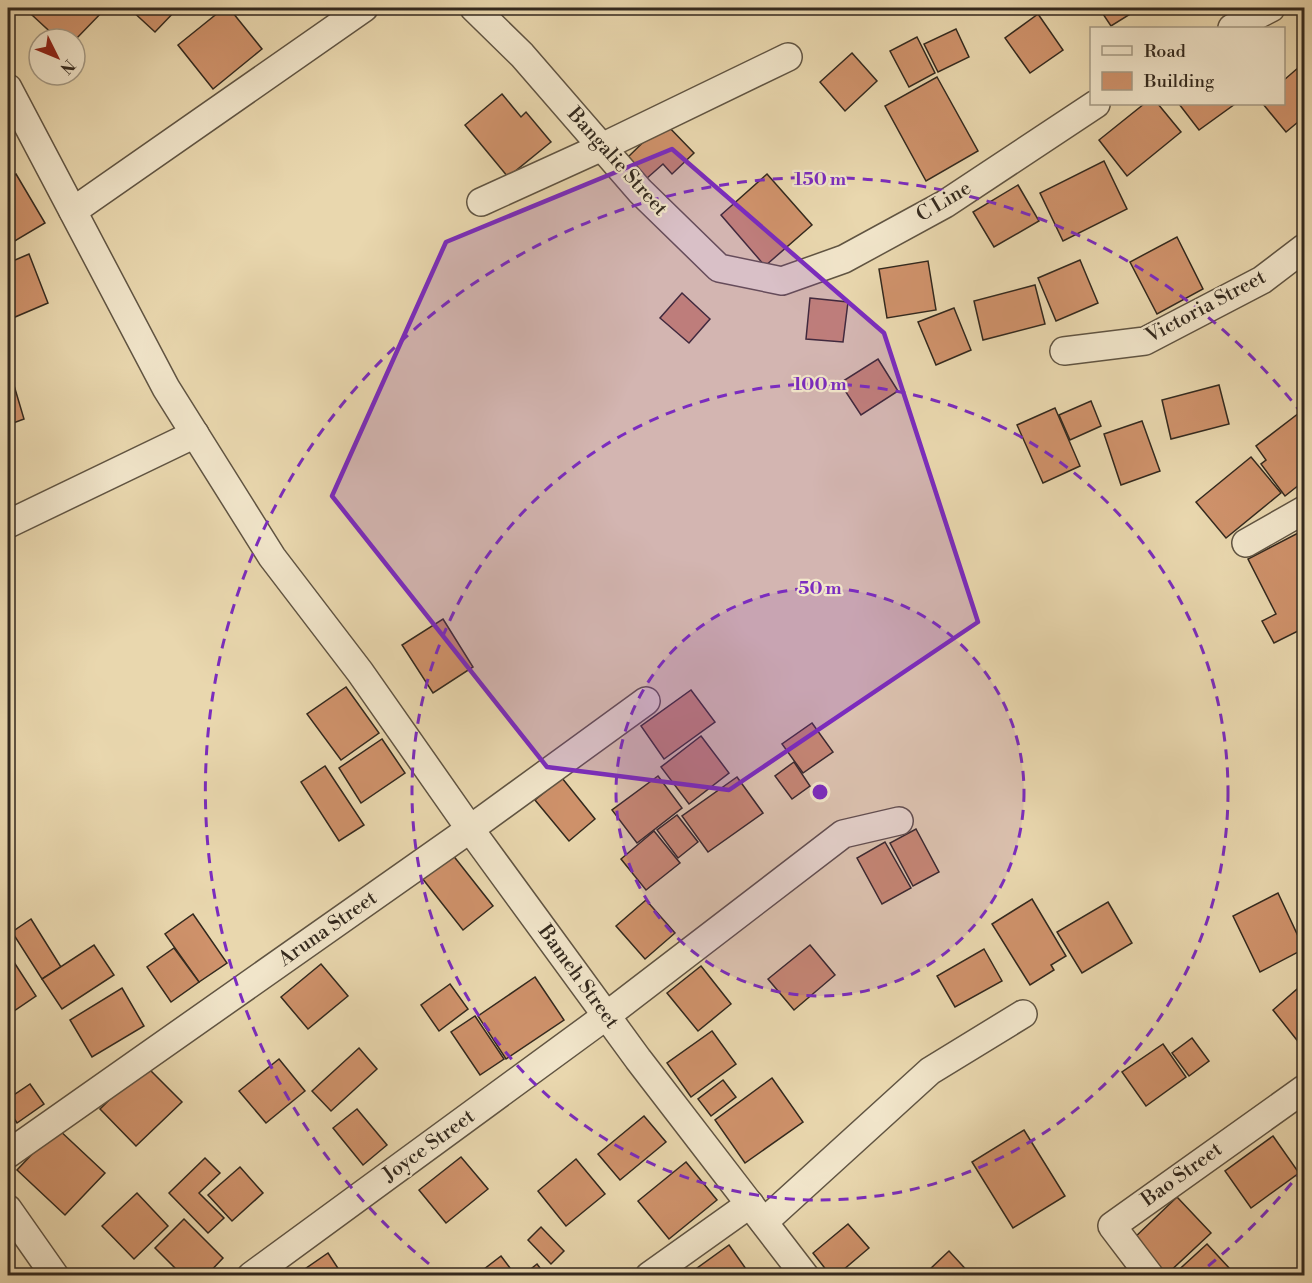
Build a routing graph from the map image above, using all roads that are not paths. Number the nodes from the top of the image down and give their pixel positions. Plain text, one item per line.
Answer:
1 (364, 8) edge
2 (474, 8) edge
3 (1271, 8) edge
4 (1234, 27) edge
5 (788, 57) dead end
6 (8, 88) edge
7 (1094, 105) edge
8 (602, 147) junction
9 (481, 202) dead end
10 (73, 211) junction
11 (1305, 248) edge
12 (782, 281) joint
13 (1064, 351) dead end
14 (195, 434) junction
15 (1305, 510) edge
16 (8, 524) edge
17 (1246, 543) dead end
18 (646, 701) dead end
19 (899, 821) dead end
20 (470, 829) junction
21 (1023, 1014) dead end
22 (606, 1016) junction
23 (1305, 1089) edge
24 (8, 1154) edge
25 (8, 1209) edge
26 (757, 1213) junction
27 (55, 1275) edge
28 (251, 1275) edge
29 (650, 1275) edge
30 (805, 1275) edge
31 (1150, 1275) edge

1 - 10 street
2 - 8 street, Bangalie Street
3 - 4 street
5 - 8 street
6 - 10 street, Bameh Street
7 - 12 street, C Line
8 - 9 street
8 - 12 street, Bangalie Street
10 - 14 street, Bameh Street
11 - 13 street, Victoria Street
14 - 16 street
14 - 20 street, Bameh Street
15 - 17 street
18 - 20 street, Aruna Street
19 - 22 street, Joyce Street
20 - 22 street, Bameh Street
20 - 24 street, Aruna Street
21 - 26 street
22 - 26 street, Bameh Street
22 - 28 street, Joyce Street
23 - 31 street, Bao Street
25 - 27 street
26 - 29 street
26 - 30 street, Bameh Street

